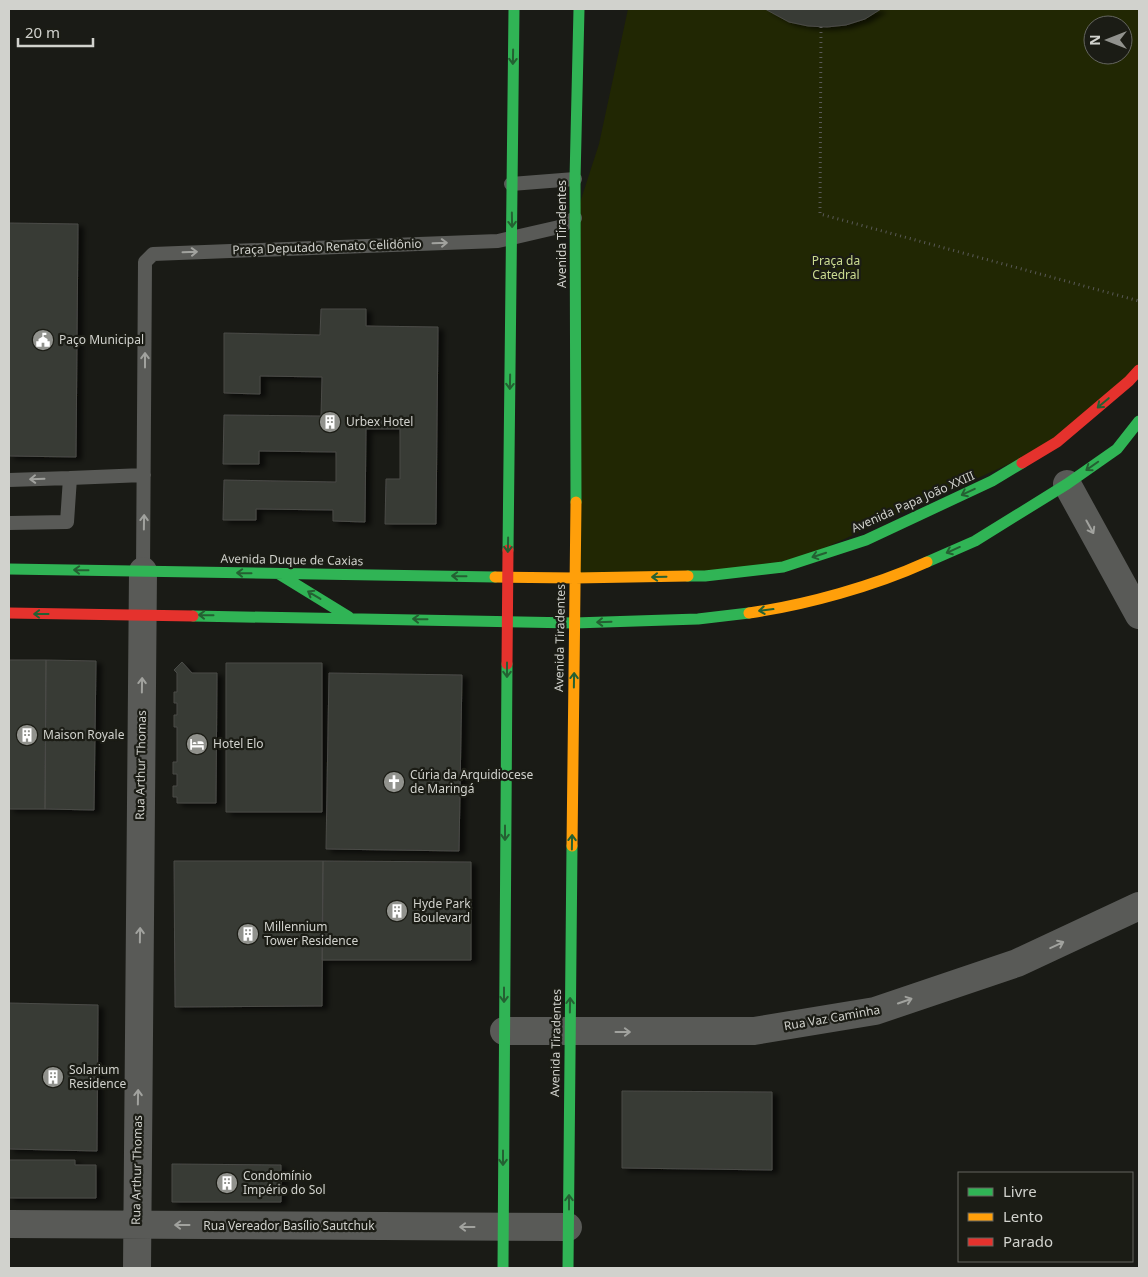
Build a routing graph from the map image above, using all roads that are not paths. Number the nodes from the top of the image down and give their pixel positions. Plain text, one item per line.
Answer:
1 (514, 9) edge
2 (579, 9) edge
3 (575, 180) junction
4 (511, 184) junction
5 (575, 218) junction
6 (512, 239) junction
7 (145, 262) joint
8 (1139, 370) edge
9 (1139, 421) edge
10 (1128, 444) edge
11 (144, 475) junction
12 (70, 478) junction
13 (9, 480) edge
14 (992, 481) junction
15 (1016, 482) dead end
16 (1058, 484) junction
17 (9, 523) edge
18 (866, 540) junction
19 (838, 561) dead end
20 (9, 570) edge
21 (143, 571) junction
22 (278, 573) junction
23 (507, 577) junction
24 (575, 578) junction
25 (804, 590) dead end
26 (784, 608) junction
27 (9, 613) edge
28 (142, 614) junction
29 (1139, 615) edge
30 (350, 618) junction
31 (507, 621) junction
32 (574, 623) junction
33 (1139, 906) edge
34 (504, 1031) junction
35 (570, 1032) junction
36 (9, 1224) edge
37 (137, 1225) junction
38 (503, 1227) junction
39 (568, 1228) junction
40 (137, 1268) edge
41 (502, 1268) edge
42 (568, 1268) edge

1 -> 4 main road
2 - 3 main road, Avenida Tiradentes
3 - 4 lane
3 - 5 main road, Avenida Tiradentes
4 -> 6 main road
5 - 6 lane, Praça Deputado Renato Celidônio
5 - 24 main road, Avenida Tiradentes
7 -> 6 lane, Praça Deputado Renato Celidônio
6 -> 23 main road
11 -> 7 lane, Rua Arthur Thomas
8 -> 14 main road, Avenida Papa João XXIII
9 - 10 main road
10 -> 16 main road
11 - 12 lane
21 -> 11 lane, Rua Arthur Thomas
12 -> 13 lane
12 - 17 lane
14 - 15 main road
14 -> 18 main road, Avenida Papa João XXIII
16 -> 26 main road
16 -> 29 street
18 - 19 main road
18 -> 24 main road, Avenida Papa João XXIII
21 -> 20 main road, Avenida Duque de Caxias
22 -> 21 main road, Avenida Duque de Caxias
21 - 28 street, Rua Arthur Thomas
23 -> 22 main road, Avenida Duque de Caxias
30 -> 22 main road
23 - 24 main road, Avenida Duque de Caxias
23 - 31 main road
24 - 32 main road, Avenida Tiradentes
25 - 26 main road
26 -> 32 main road
28 -> 27 main road
30 -> 28 main road
37 -> 28 street, Rua Arthur Thomas
31 -> 30 main road
31 - 32 main road
31 -> 34 main road
35 -> 32 main road, Avenida Tiradentes
35 -> 33 street, Rua Vaz Caminha
34 - 35 street, Rua Vaz Caminha
34 -> 38 main road
39 -> 35 main road, Avenida Tiradentes
36 - 37 street, Rua Vereador Basílio Sautchuk
38 -> 37 street, Rua Vereador Basílio Sautchuk
37 - 40 street, Rua Arthur Thomas
38 - 39 street, Rua Vereador Basílio Sautchuk
38 - 41 main road
39 - 42 main road, Avenida Tiradentes

